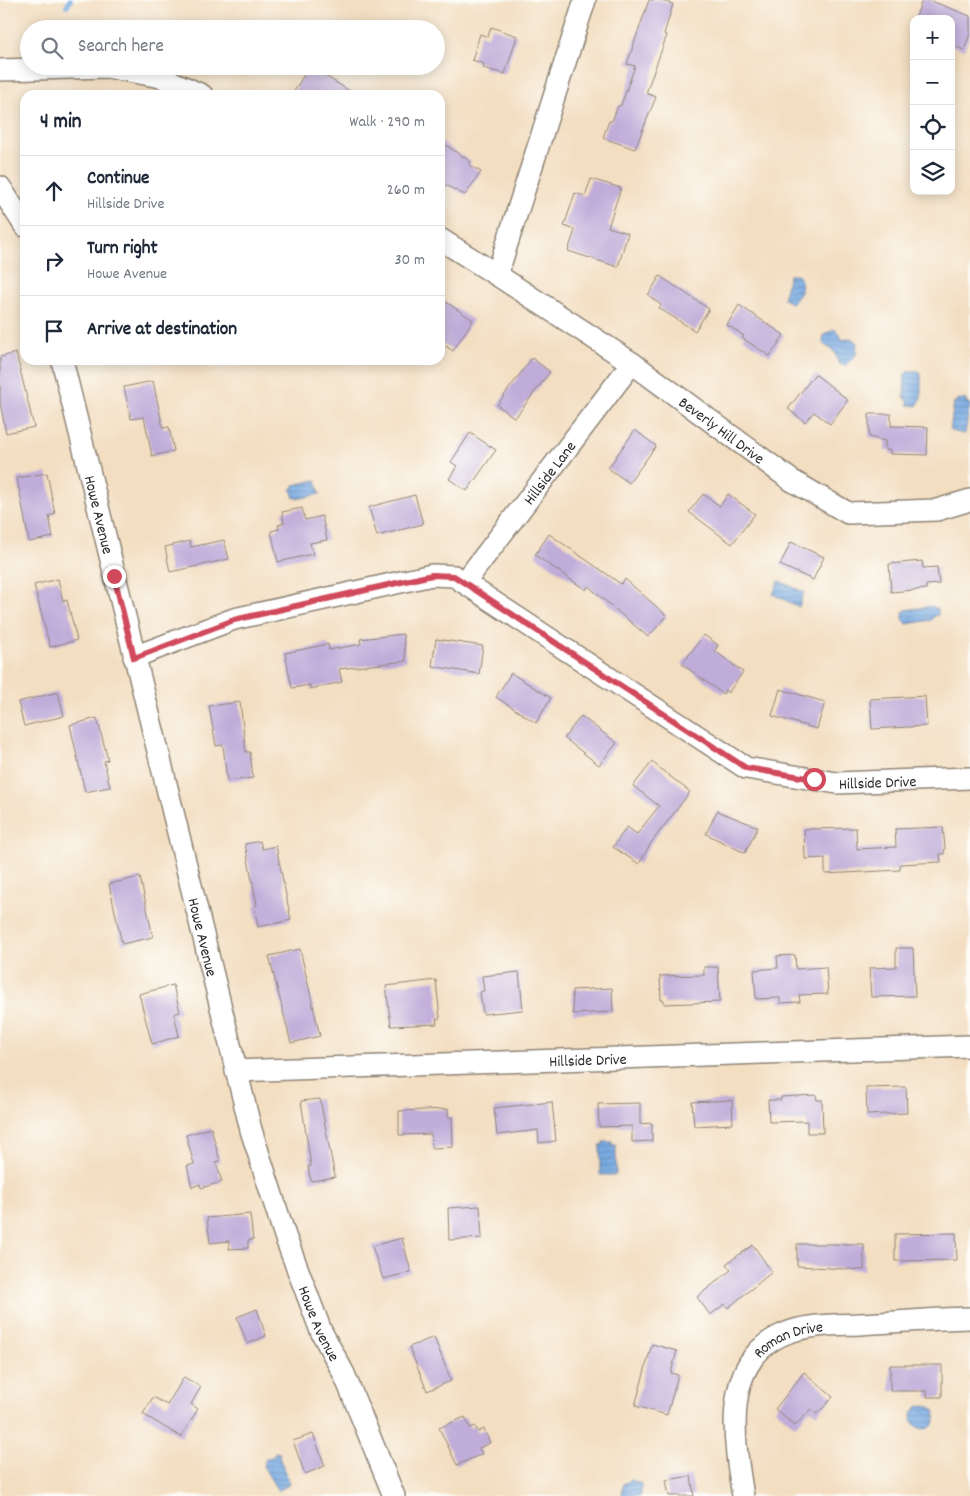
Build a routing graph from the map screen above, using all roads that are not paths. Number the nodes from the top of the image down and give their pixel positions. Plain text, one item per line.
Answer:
1 (585, 0) edge
2 (20, 69) edge
3 (0, 70) edge
4 (150, 75) edge
5 (191, 90) edge
6 (0, 187) edge
7 (20, 218) edge
8 (445, 242) edge
9 (497, 276) junction
10 (632, 364) junction
11 (63, 365) edge
12 (970, 500) edge
13 (465, 582) junction
14 (134, 658) junction
15 (970, 778) edge
16 (970, 1046) edge
17 (236, 1071) junction
18 (970, 1318) edge
19 (394, 1496) edge
20 (743, 1496) edge

1 - 9 street
2 - 3 street
4 - 5 street
6 - 7 street
8 - 9 street, Beverly Hill Drive
9 - 10 street, Beverly Hill Drive
10 - 12 street, Beverly Hill Drive
10 - 13 street, Hillside Lane
11 - 14 street, Howe Avenue
13 - 14 street, Hillside Drive
13 - 15 street, Hillside Drive
14 - 17 street, Howe Avenue
16 - 17 street, Hillside Drive
17 - 19 street, Howe Avenue
18 - 20 street, Roman Drive

